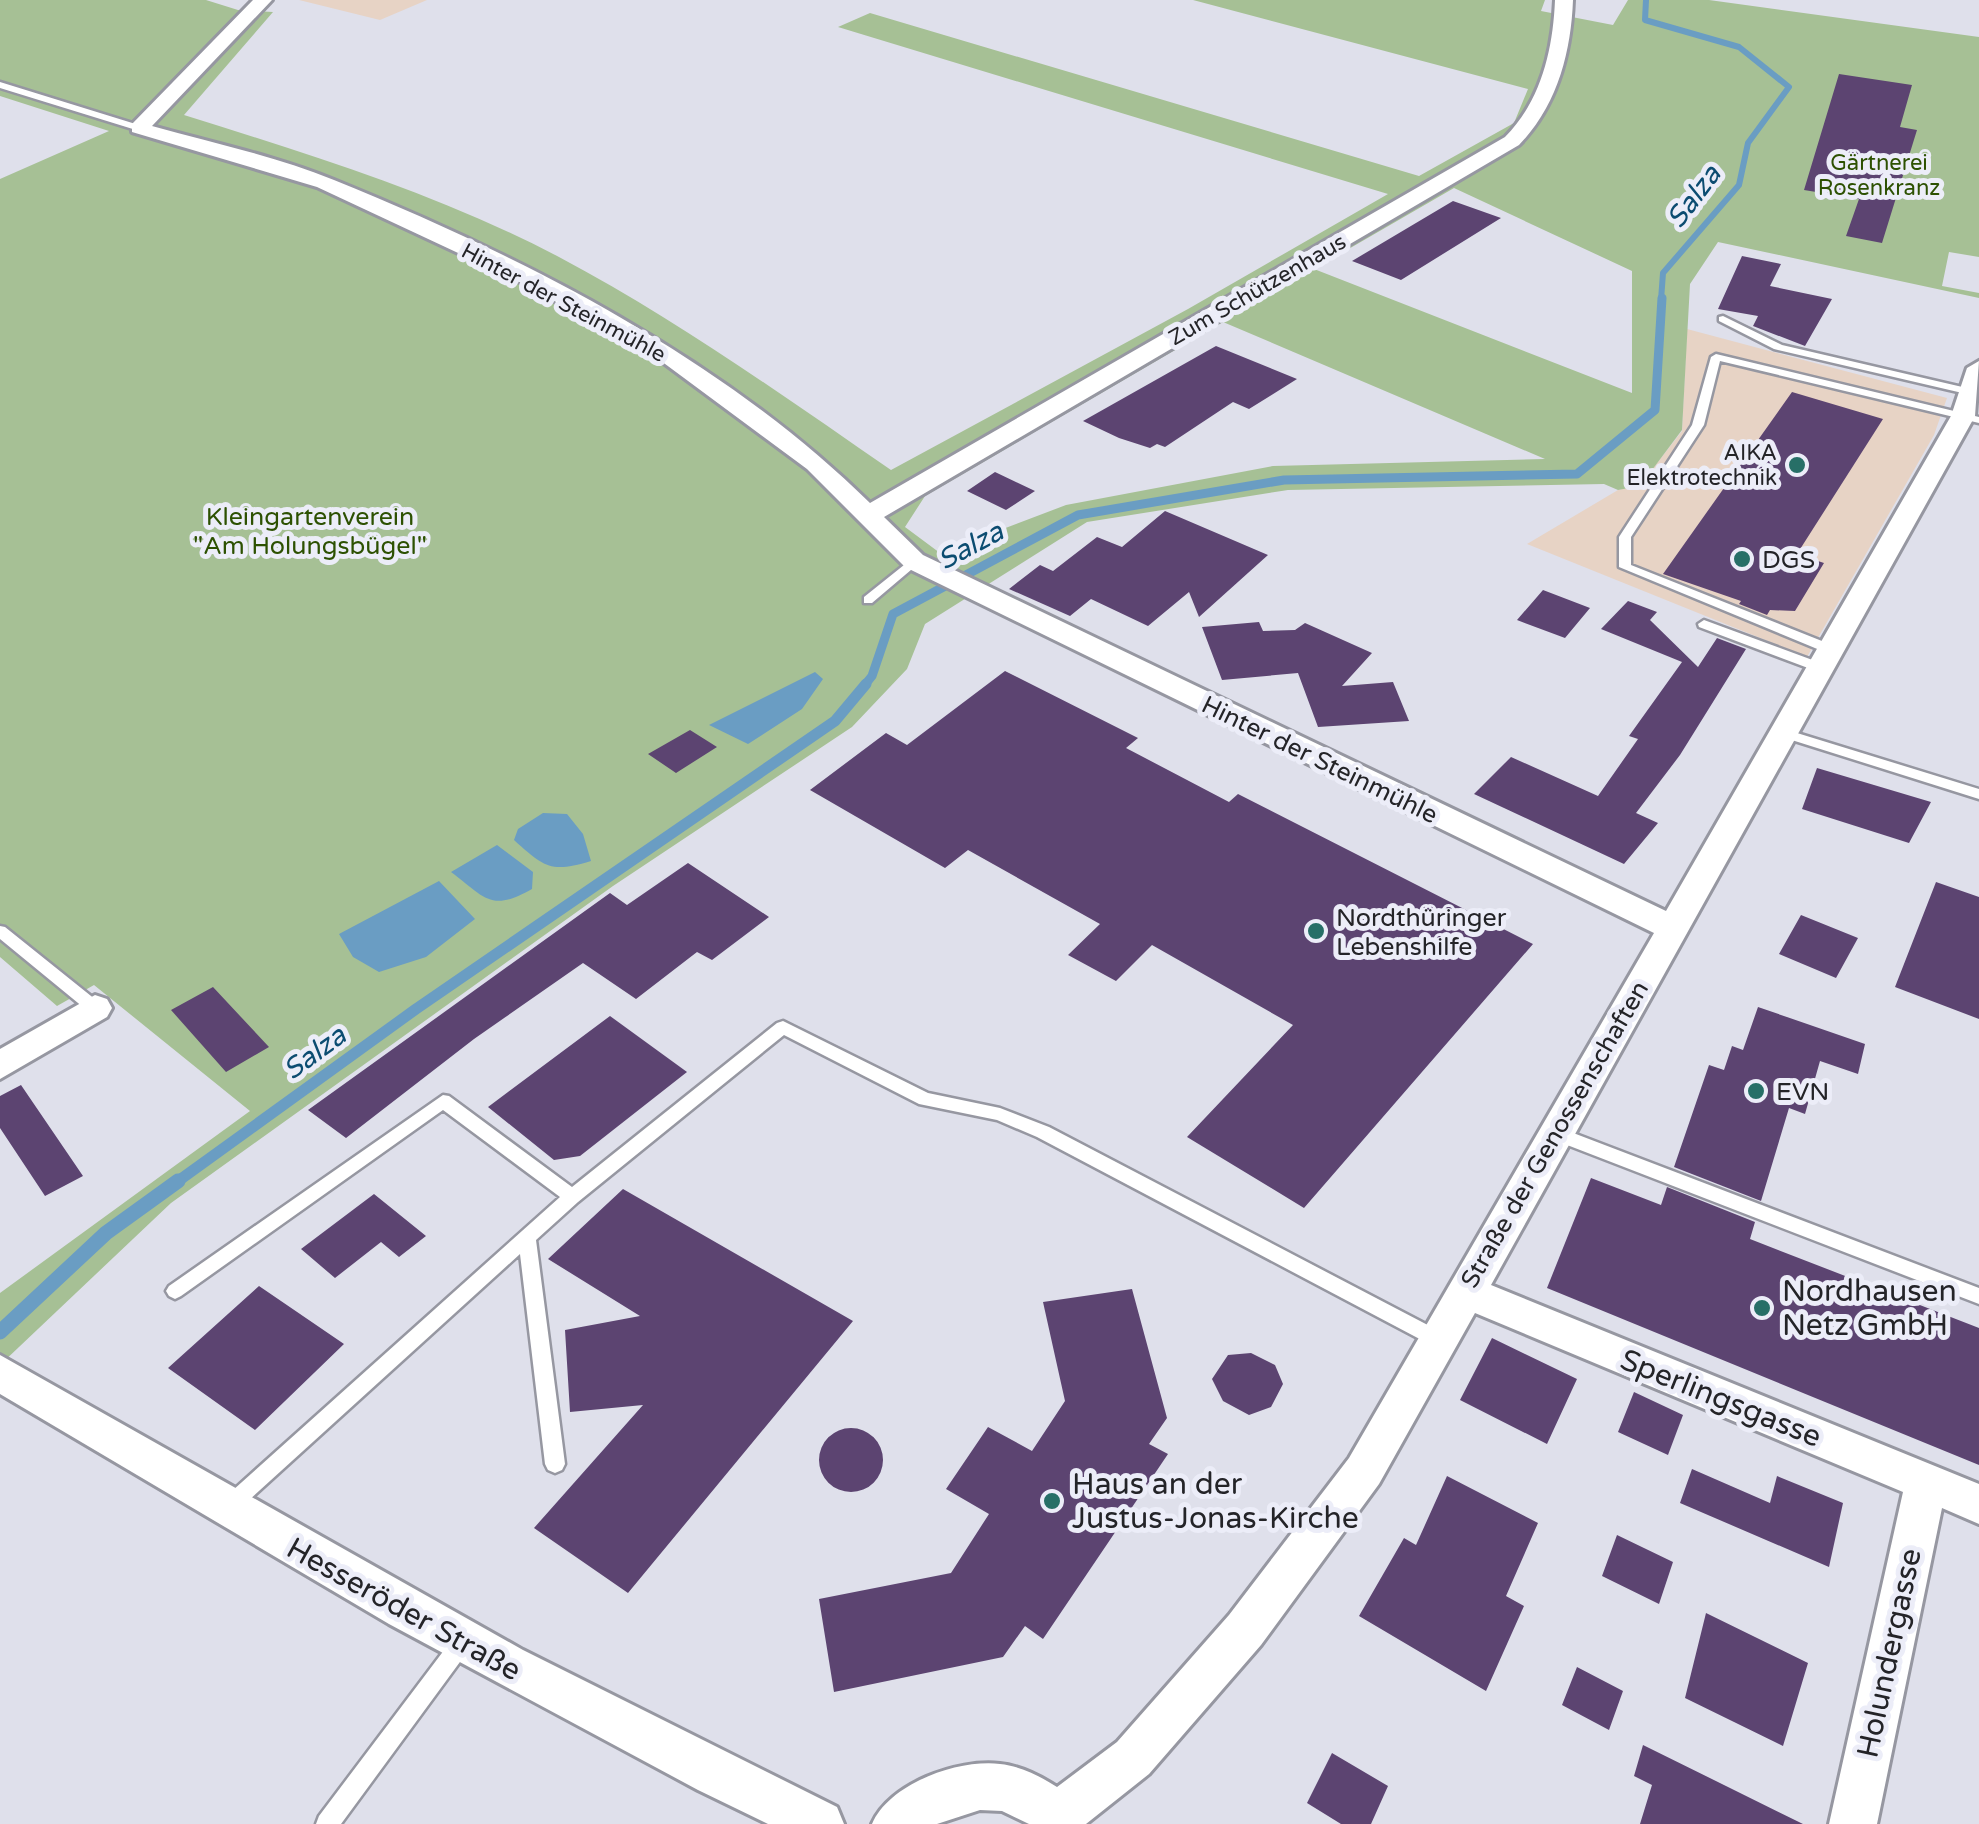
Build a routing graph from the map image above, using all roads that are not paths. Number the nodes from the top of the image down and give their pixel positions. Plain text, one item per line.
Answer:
1 (263, 0) edge
2 (1564, 0) edge
3 (0, 85) edge
4 (139, 128) junction
5 (1724, 319) dead end
6 (1973, 399) edge
7 (868, 515) junction
8 (924, 567) junction
9 (868, 600) dead end
10 (1704, 624) dead end
11 (1826, 659) junction
12 (1784, 734) junction
13 (1979, 794) edge
14 (1672, 928) junction
15 (0, 931) edge
16 (95, 1008) joint
17 (0, 1066) edge
18 (1555, 1132) junction
19 (572, 1197) junction
20 (527, 1238) junction
21 (1464, 1291) junction
22 (175, 1292) dead end
23 (1979, 1296) edge
24 (1437, 1339) junction
25 (0, 1373) edge
26 (555, 1464) dead end
27 (1926, 1482) junction
28 (1979, 1504) edge
29 (227, 1508) junction
30 (462, 1644) junction
31 (1059, 1821) edge
32 (327, 1824) edge
33 (820, 1824) edge
34 (896, 1824) edge
35 (1853, 1824) edge

1 - 4 street
2 - 7 street, Zum Schützenhaus
3 - 4 lane
4 - 7 street, Hinter der Steinmühle
5 - 6 lane
6 - 11 street, Straße der Genossenschaften
6 - 11 lane
7 - 8 street, Hinter der Steinmühle
8 - 9 lane
8 - 14 street, Hinter der Steinmühle
10 - 11 lane
11 - 12 street, Straße der Genossenschaften
12 - 13 lane
12 - 14 street, Straße der Genossenschaften
14 - 18 street, Straße der Genossenschaften
15 - 16 lane
16 - 17 street
18 - 21 street, Straße der Genossenschaften
18 - 23 lane
19 - 20 lane
19 - 22 lane
19 - 24 lane
20 - 26 lane
20 - 29 lane
21 - 24 street, Straße der Genossenschaften
21 - 27 street, Sperlingsgasse
24 - 31 street, Straße der Genossenschaften
25 - 29 street, Hesseröder Straße
27 - 28 street, Sperlingsgasse
27 - 35 street, Holundergasse
29 - 30 street, Hesseröder Straße
30 - 32 lane
30 - 33 street, Hesseröder Straße
31 - 34 street, Straße der Genossenschaften

